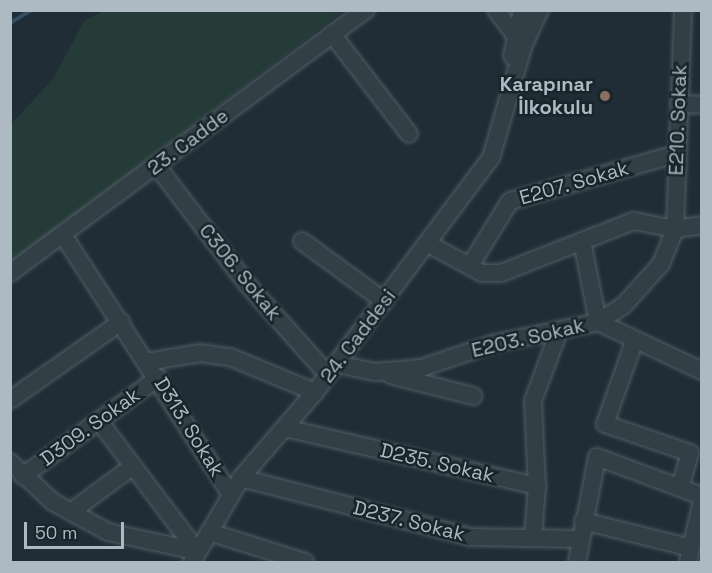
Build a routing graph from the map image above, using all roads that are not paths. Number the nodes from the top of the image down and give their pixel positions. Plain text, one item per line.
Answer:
1 (366, 10) edge
2 (496, 10) edge
3 (522, 10) edge
4 (540, 10) edge
5 (682, 10) edge
6 (332, 34) junction
7 (519, 42) junction
8 (678, 104) junction
9 (702, 105) edge
10 (409, 134) dead end
11 (676, 154) junction
12 (156, 165) junction
13 (702, 225) edge
14 (675, 229) junction
15 (63, 235) junction
16 (302, 241) dead end
17 (582, 241) junction
18 (427, 243) junction
19 (470, 266) junction
20 (10, 273) edge
21 (384, 301) junction
22 (121, 322) junction
23 (598, 322) junction
24 (559, 331) junction
25 (634, 342) junction
26 (147, 362) junction
27 (333, 369) junction
28 (702, 370) edge
29 (375, 372) junction
30 (158, 378) junction
31 (315, 392) junction
32 (473, 396) dead end
33 (10, 400) edge
34 (99, 421) junction
35 (285, 428) junction
36 (10, 462) edge
37 (132, 466) junction
38 (23, 476) junction
39 (241, 478) junction
40 (537, 486) junction
41 (680, 488) junction
42 (230, 493) junction
43 (702, 496) edge
44 (702, 501) edge
45 (71, 512) junction
46 (583, 521) junction
47 (209, 532) junction
48 (533, 538) junction
49 (579, 539) junction
50 (689, 555) edge
51 (194, 557) edge
52 (283, 559) edge
53 (305, 562) edge
54 (577, 562) edge

1 - 6 street, 23. Cadde
2 - 7 street
3 - 7 street
4 - 7 street
5 - 8 street, E210. Sokak
6 - 10 street
6 - 12 street, 23. Cadde
7 - 18 street, 24. Caddesi
8 - 9 street
8 - 11 street, E210. Sokak
11 - 14 street, E210. Sokak
11 - 19 street, E207. Sokak
12 - 15 street, 23. Cadde
12 - 27 street, C306. Sokak
13 - 14 street
14 - 17 street
14 - 23 street, E203. Sokak
15 - 20 street, 23. Cadde
15 - 22 street, D313. Sokak
16 - 21 street
17 - 19 street
17 - 23 street
18 - 19 street
18 - 21 street, 24. Caddesi
21 - 27 street, 24. Caddesi
22 - 26 street, D313. Sokak
22 - 33 street
23 - 24 street, E203. Sokak
23 - 25 street
24 - 29 street, E203. Sokak
24 - 40 street
25 - 28 street
25 - 41 street
26 - 30 street, D313. Sokak
26 - 31 street
27 - 29 street, E203. Sokak
27 - 31 street, 24. Caddesi
29 - 32 street
30 - 34 street, D309. Sokak
30 - 42 street, D313. Sokak
31 - 35 street, 24. Caddesi
34 - 37 street
34 - 38 street, D309. Sokak
35 - 39 street, 24. Caddesi
35 - 40 street, D235. Sokak
36 - 38 street
37 - 45 street
37 - 51 street
38 - 45 street
39 - 42 street, 24. Caddesi
39 - 48 street, D237. Sokak
40 - 48 street
41 - 43 street
41 - 46 street
42 - 47 street, 24. Caddesi
44 - 50 street
45 - 51 street
46 - 49 street
46 - 50 street
47 - 51 street, 24. Caddesi
47 - 52 street
48 - 49 street, D237. Sokak
49 - 54 street
52 - 53 street

